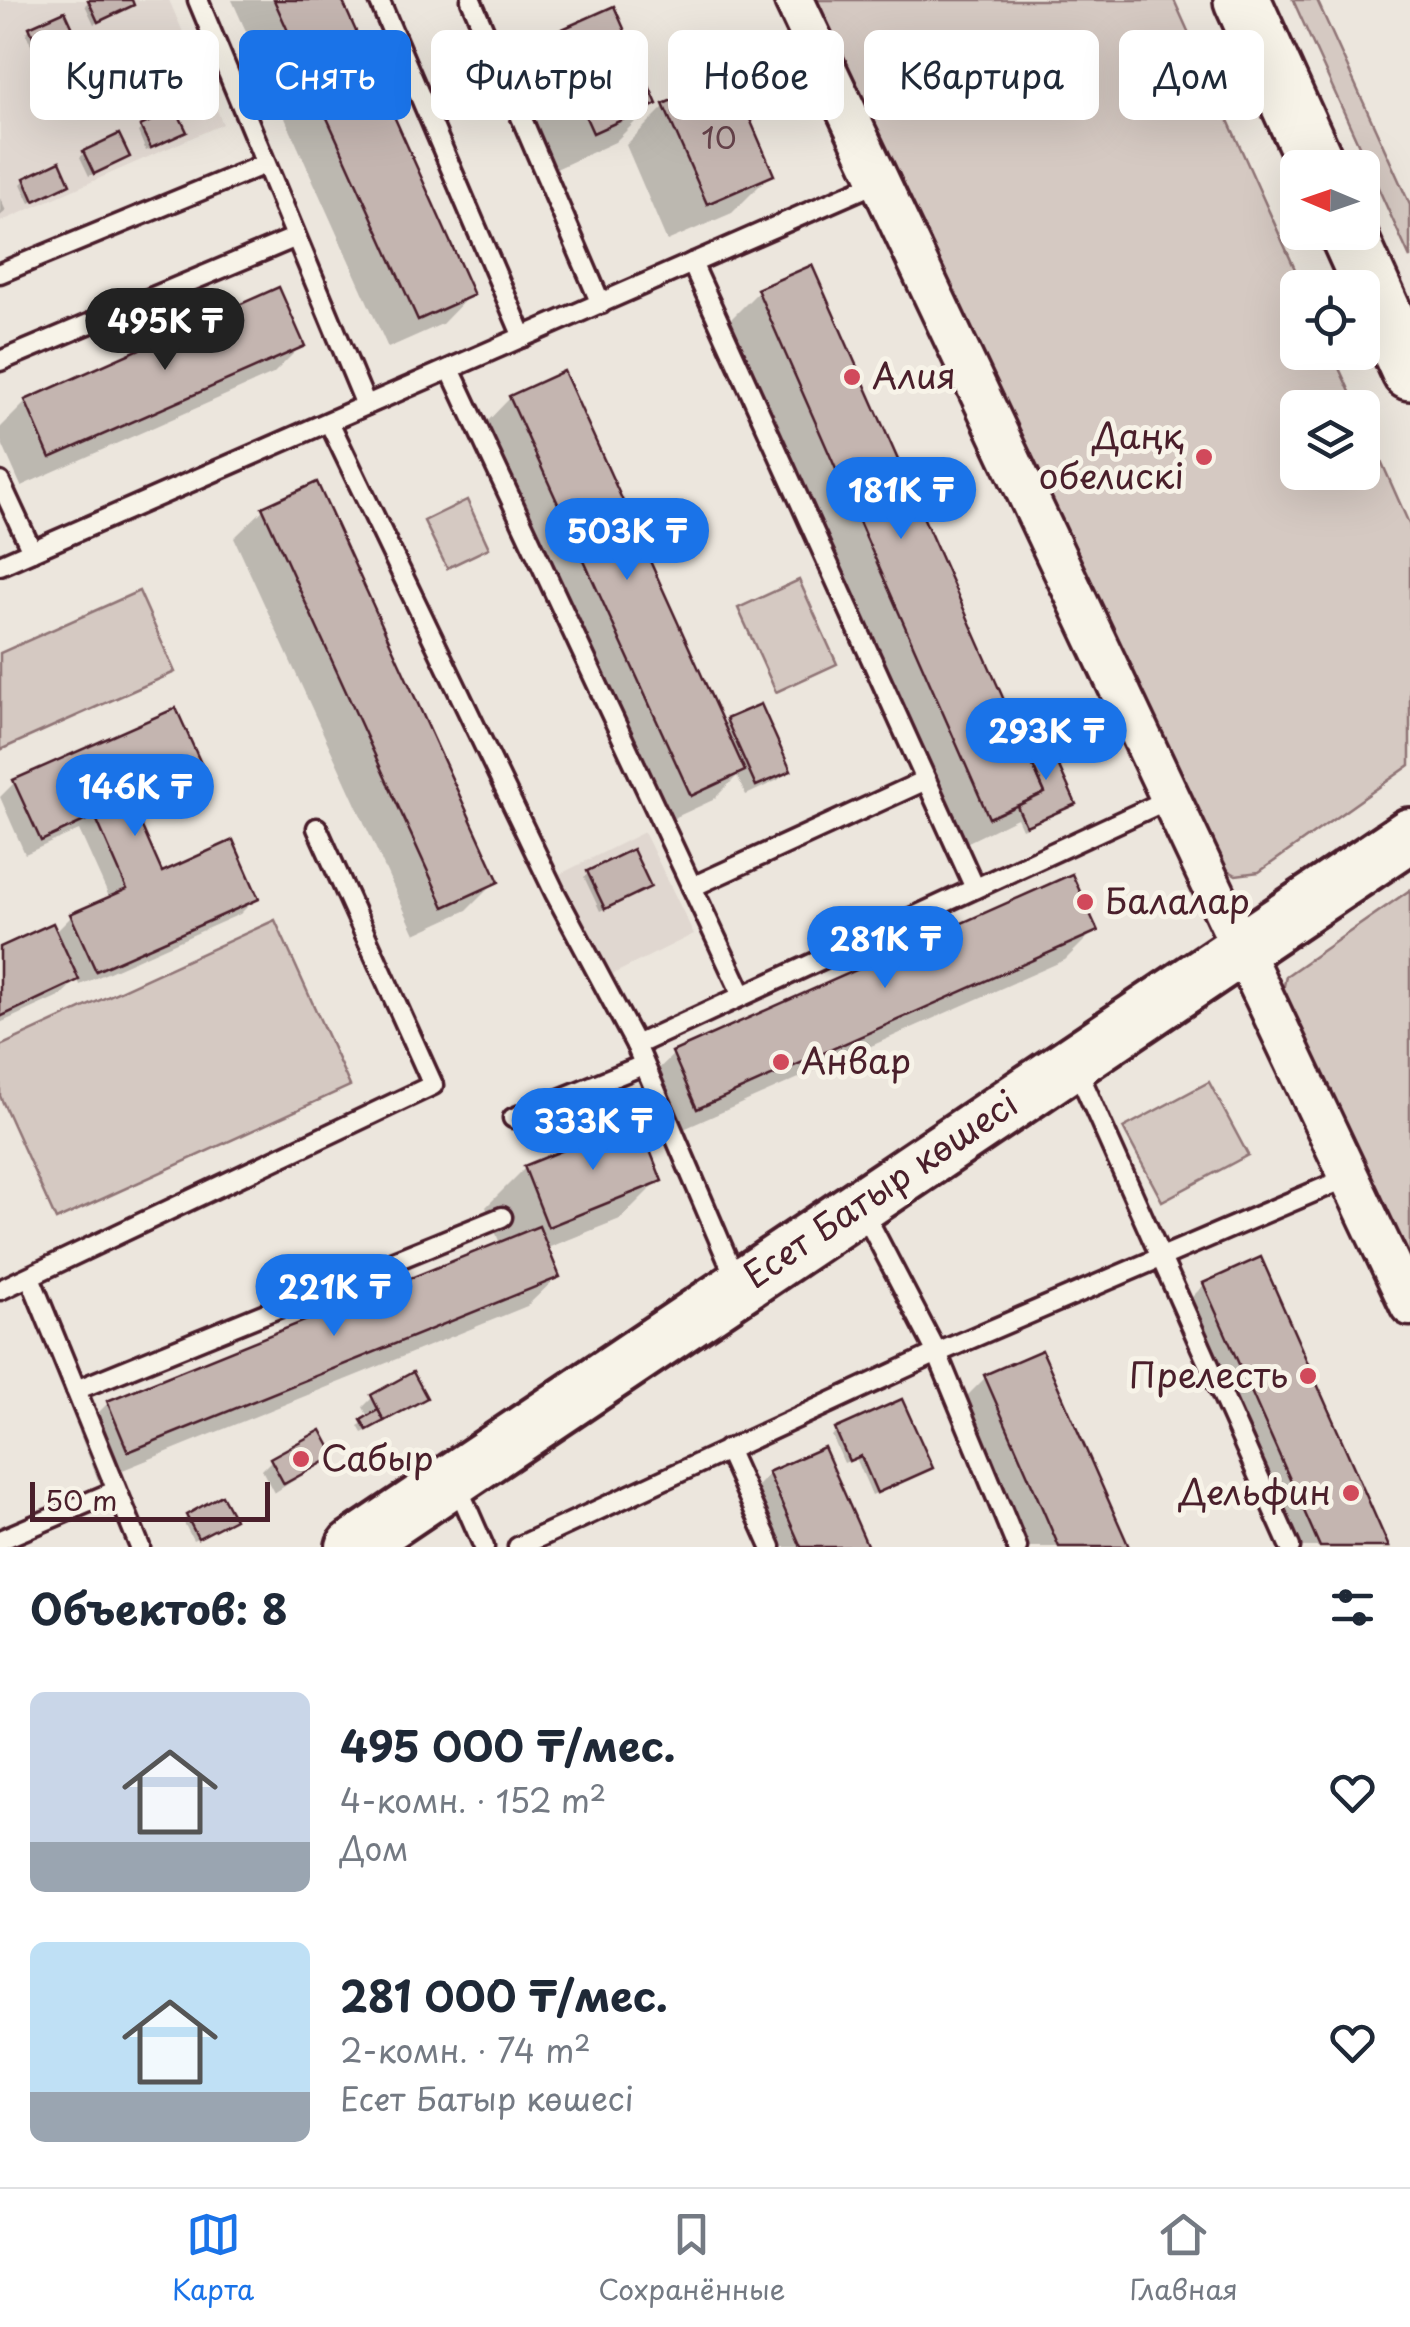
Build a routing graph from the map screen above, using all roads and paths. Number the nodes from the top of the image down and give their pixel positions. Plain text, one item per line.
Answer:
1 (198, 0) edge
2 (379, 0) edge
3 (471, 0) edge
4 (794, 0) edge
5 (1242, 0) edge
6 (1310, 150) edge
7 (265, 164) junction
8 (880, 181) junction
9 (294, 238) junction
10 (1356, 250) edge
11 (692, 263) junction
12 (0, 272) edge
13 (600, 304) junction
14 (1397, 329) edge
15 (523, 337) junction
16 (0, 361) edge
17 (450, 369) junction
18 (1410, 372) edge
19 (366, 405) junction
20 (329, 422) junction
21 (0, 482) edge
22 (32, 551) junction
23 (0, 565) edge
24 (926, 780) junction
25 (1169, 799) junction
26 (317, 828) dead end
27 (1410, 835) edge
28 (692, 887) junction
29 (975, 888) junction
30 (1239, 951) junction
31 (742, 994) junction
32 (636, 1045) junction
33 (1073, 1062) junction
34 (642, 1065) junction
35 (512, 1118) dead end
36 (1349, 1177) junction
37 (860, 1206) junction
38 (502, 1217) dead end
39 (1162, 1256) junction
40 (30, 1277) junction
41 (738, 1285) junction
42 (0, 1290) edge
43 (1410, 1306) edge
44 (937, 1353) junction
45 (76, 1390) junction
46 (728, 1449) junction
47 (454, 1479) junction
48 (114, 1491) junction
49 (0, 1540) edge
50 (140, 1547) edge
51 (353, 1547) edge
52 (484, 1547) edge
53 (518, 1547) edge
54 (771, 1547) edge
55 (1017, 1547) edge
56 (1290, 1547) edge

1 - 7 lane
2 - 15 lane
3 - 13 lane
4 - 8 street
5 - 6 main road
7 - 9 lane
7 - 12 lane
8 - 11 lane
8 - 25 street
9 - 16 lane
9 - 19 lane
10 - 14 main road
11 - 13 lane
11 - 24 lane
13 - 15 lane
14 - 18 main road
15 - 17 lane
17 - 19 lane
17 - 28 lane
19 - 20 lane
20 - 22 lane
20 - 32 lane
21 - 22 lane
22 - 23 lane
24 - 28 lane
24 - 29 lane
25 - 29 lane
25 - 30 street
26 - 40 lane
27 - 30 street, Есет Батыр көшесі
28 - 31 lane
29 - 31 lane
30 - 33 street, Есет Батыр көшесі
30 - 36 street
31 - 32 lane
32 - 34 lane
33 - 37 street, Есет Батыр көшесі
33 - 39 lane
34 - 35 lane
34 - 41 lane
36 - 39 lane
36 - 43 street
37 - 41 street, Есет Батыр көшесі
37 - 44 lane
38 - 45 lane
39 - 44 lane
39 - 56 lane
40 - 42 lane
40 - 45 lane
41 - 47 street, Есет Батыр көшесі
44 - 46 lane
44 - 55 lane
45 - 48 lane
46 - 53 lane
46 - 54 lane
47 - 51 street, Есет Батыр көшесі
47 - 52 lane
48 - 49 lane
48 - 50 lane

